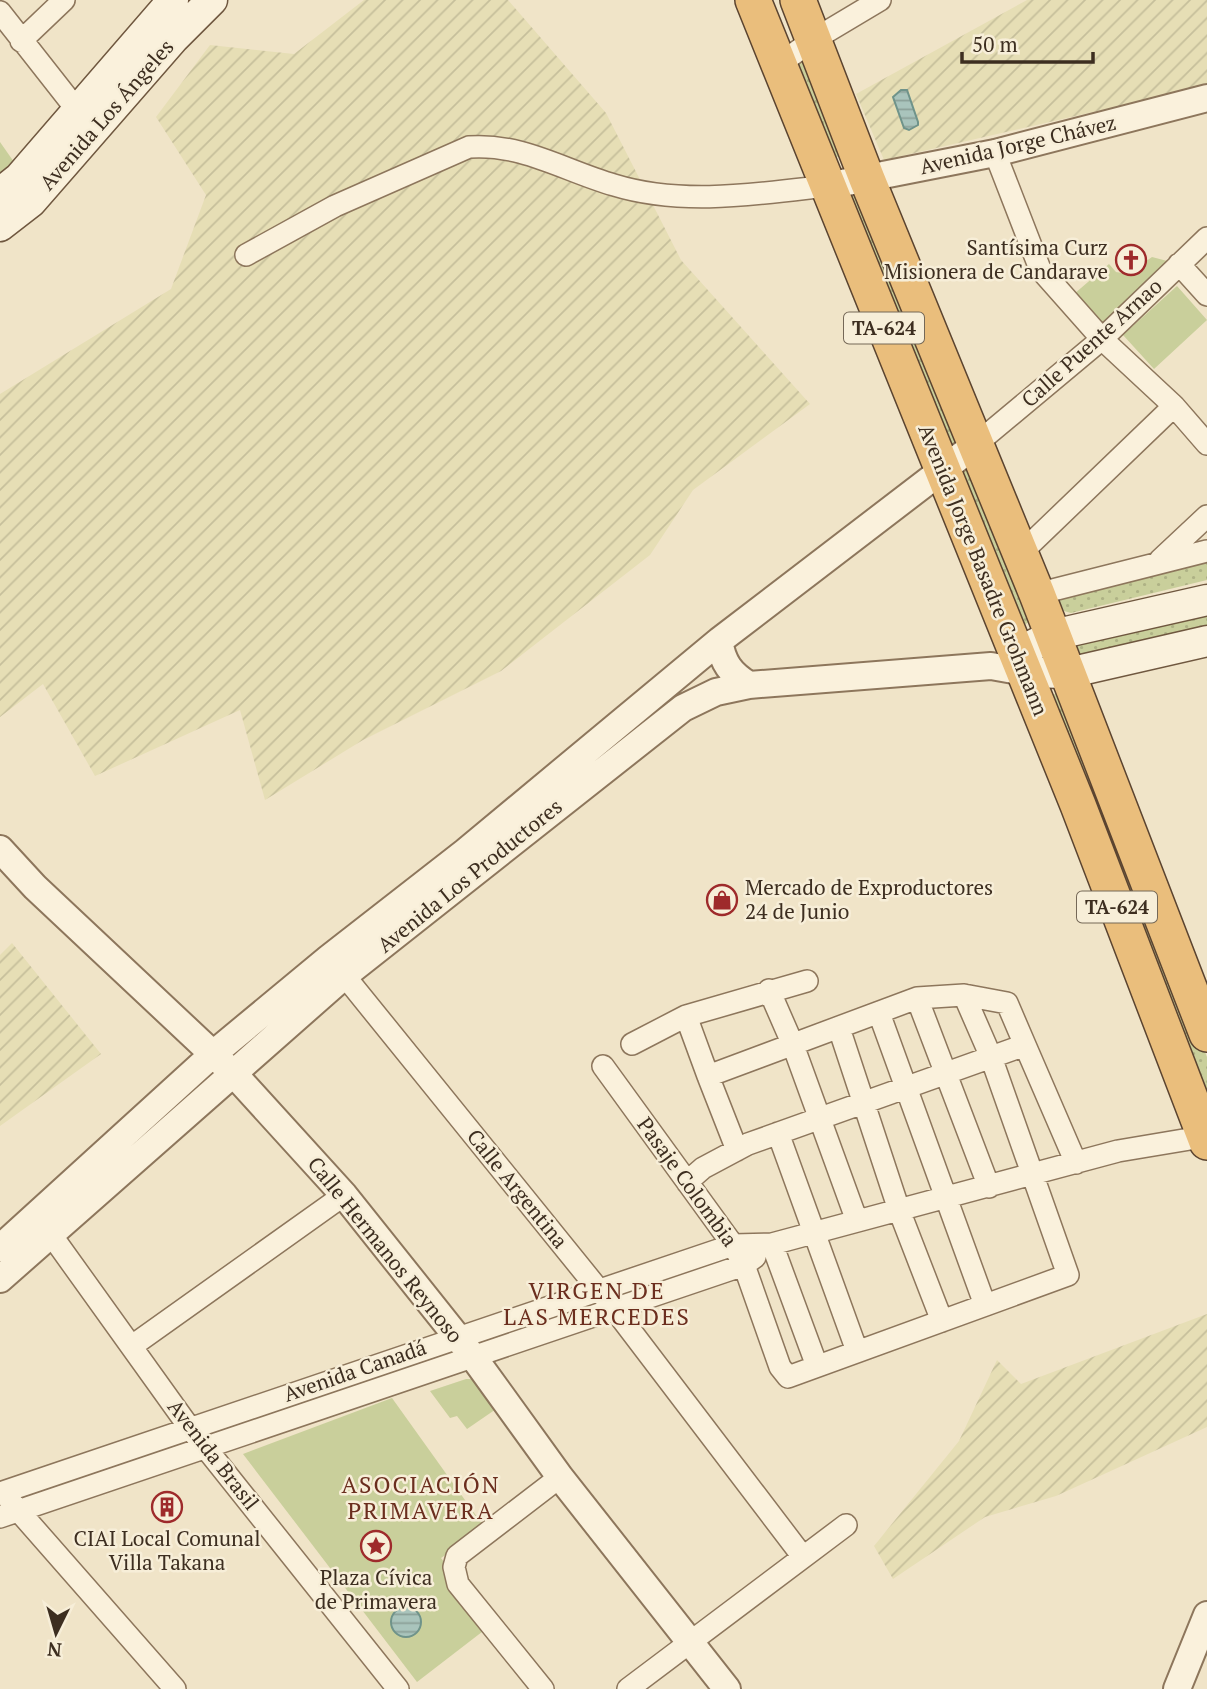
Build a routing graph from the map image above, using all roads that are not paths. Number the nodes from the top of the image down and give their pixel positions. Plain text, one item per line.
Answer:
1 (64, 0) edge
2 (173, 0) edge
3 (212, 0) edge
4 (753, 0) edge
5 (798, 0) edge
6 (880, 0) edge
7 (0, 12) edge
8 (813, 40) junction
9 (21, 41) junction
10 (778, 65) junction
11 (1207, 98) edge
12 (77, 110) junction
13 (995, 153) junction
14 (39, 174) junction
15 (867, 179) junction
16 (827, 186) junction
17 (0, 193) edge
18 (0, 226) edge
19 (1207, 238) edge
20 (246, 255) dead end
21 (1179, 264) junction
22 (1207, 295) edge
23 (1102, 338) junction
24 (1174, 407) junction
25 (1207, 444) edge
26 (975, 445) junction
27 (942, 471) junction
28 (1207, 516) edge
29 (1207, 551) edge
30 (1020, 554) junction
31 (1158, 561) junction
32 (1037, 594) junction
33 (1207, 600) edge
34 (1053, 635) junction
35 (719, 641) junction
36 (1207, 641) edge
37 (1021, 663) junction
38 (1068, 673) junction
39 (749, 685) junction
40 (1112, 793) junction
41 (1078, 805) junction
42 (0, 849) edge
43 (337, 967) junction
44 (807, 981) dead end
45 (769, 990) junction
46 (964, 995) junction
47 (917, 998) junction
48 (879, 1013) junction
49 (686, 1016) junction
50 (839, 1028) junction
51 (1207, 1034) edge
52 (632, 1044) dead end
53 (793, 1045) junction
54 (1025, 1045) junction
55 (212, 1055) junction
56 (991, 1057) junction
57 (603, 1066) dead end
58 (233, 1073) junction
59 (948, 1073) junction
60 (708, 1076) junction
61 (905, 1088) junction
62 (864, 1102) junction
63 (821, 1118) junction
64 (778, 1133) junction
65 (1206, 1138) edge
66 (737, 1150) junction
67 (1076, 1163) junction
68 (1033, 1175) junction
69 (687, 1182) junction
70 (989, 1187) junction
71 (344, 1195) junction
72 (945, 1198) junction
73 (900, 1210) junction
74 (857, 1221) junction
75 (43, 1223) junction
76 (814, 1232) junction
77 (772, 1244) junction
78 (733, 1245) junction
79 (0, 1248) edge
80 (744, 1265) junction
81 (0, 1279) edge
82 (598, 1290) junction
83 (985, 1305) junction
84 (615, 1310) junction
85 (942, 1321) junction
86 (455, 1338) junction
87 (132, 1346) junction
88 (857, 1351) junction
89 (474, 1358) junction
90 (817, 1366) junction
91 (189, 1427) junction
92 (204, 1446) junction
93 (560, 1477) junction
94 (1, 1492) edge
95 (9, 1514) edge
96 (846, 1525) dead end
97 (803, 1557) junction
98 (1207, 1615) edge
99 (692, 1641) junction
100 (392, 1687) edge
101 (174, 1689) edge
102 (543, 1689) edge
103 (628, 1689) edge
104 (727, 1689) edge
105 (1177, 1689) edge

1 - 9 street
2 - 12 main road, Avenida Los Ángeles
3 - 14 main road, Avenida Los Ángeles
4 - 10 highway, Avenida Jorge Basadre Grohmann / TA-624
5 - 8 highway, Avenida Jorge Basadre Grohmann / TA-624
6 - 8 street
7 - 9 street
8 - 10 street
8 - 15 highway, Avenida Jorge Basadre Grohmann / TA-624
9 - 12 street
10 - 16 highway, Avenida Jorge Basadre Grohmann / TA-624
11 - 13 street, Avenida Jorge Chávez
12 - 14 main road, Avenida Los Ángeles
13 - 15 street, Avenida Jorge Chávez
13 - 23 street
14 - 17 main road, Avenida Los Ángeles
14 - 18 main road, Avenida Los Ángeles
15 - 16 street, Avenida Jorge Chávez
15 - 26 highway, Avenida Jorge Basadre Grohmann / TA-624
16 - 20 street
16 - 27 highway, Avenida Jorge Basadre Grohmann / TA-624
19 - 21 street, Calle Puente Arnao
21 - 22 street
21 - 23 street, Calle Puente Arnao
23 - 24 street
23 - 26 street, Calle Puente Arnao
24 - 25 street
24 - 30 street
26 - 27 street, Avenida Los Productores
26 - 30 highway, Avenida Jorge Basadre Grohmann / TA-624
27 - 35 street, Avenida Los Productores
27 - 37 highway, Avenida Jorge Basadre Grohmann / TA-624
28 - 31 street
29 - 31 street
30 - 32 highway, Avenida Jorge Basadre Grohmann / TA-624
31 - 32 street
32 - 34 highway, Avenida Jorge Basadre Grohmann / TA-624
33 - 34 main road
34 - 37 main road
34 - 38 highway, Avenida Jorge Basadre Grohmann / TA-624
35 - 39 street
35 - 43 street, Avenida Los Productores
36 - 38 main road
37 - 38 main road
37 - 39 street, Avenida Los Productores
37 - 41 highway, Avenida Jorge Basadre Grohmann / TA-624
38 - 40 highway, Avenida Jorge Basadre Grohmann / TA-624
39 - 43 street, Avenida Los Productores
40 - 41 highway
40 - 51 highway, Avenida Jorge Basadre Grohmann / TA-624
41 - 65 highway, Avenida Jorge Basadre Grohmann / TA-624
42 - 55 street, Calle Hermanos Reynoso
43 - 55 street, Avenida Los Productores
43 - 58 street, Avenida Los Productores
43 - 82 street, Calle Argentina
44 - 45 street
45 - 49 street
45 - 53 street
46 - 47 street
46 - 54 street
46 - 56 street
47 - 48 street
47 - 59 street
48 - 50 street
48 - 61 street
49 - 52 street
49 - 60 street
50 - 53 street
50 - 62 street
53 - 60 street
53 - 63 street
54 - 56 street
54 - 67 street
55 - 58 street, Calle Hermanos Reynoso
55 - 75 street, Avenida Los Productores
56 - 59 street
56 - 68 street
57 - 69 street, Pasaje Colombia
58 - 71 street, Calle Hermanos Reynoso
58 - 75 street, Avenida Los Productores
59 - 61 street
59 - 70 street
60 - 66 street
61 - 62 street
61 - 72 street
62 - 63 street
62 - 73 street
63 - 64 street
63 - 74 street
64 - 66 street
64 - 76 street
65 - 67 street
66 - 69 street
67 - 68 street
68 - 70 street
68 - 83 street
69 - 78 street, Pasaje Colombia
70 - 72 street
71 - 86 street, Calle Hermanos Reynoso
71 - 87 street
72 - 73 street
72 - 83 street
73 - 74 street
73 - 85 street
74 - 76 street
75 - 79 street, Avenida Los Productores
75 - 81 street, Avenida Los Productores
75 - 87 street, Avenida Brasil
76 - 77 street
76 - 88 street
77 - 78 street, Avenida Canadá
77 - 80 street, Avenida Canadá
77 - 90 street
78 - 80 street, Pasaje Colombia
78 - 82 street, Avenida Canadá
80 - 84 street, Avenida Canadá
80 - 90 street, Pasaje Colombia
82 - 84 street, Calle Argentina
82 - 86 street, Avenida Canadá
83 - 85 street
84 - 89 street, Avenida Canadá
84 - 97 street, Calle Argentina
85 - 88 street
86 - 89 street, Calle Hermanos Reynoso
86 - 91 street, Avenida Canadá
87 - 91 street, Avenida Brasil
88 - 90 street
89 - 92 street, Avenida Canadá
89 - 93 street, Calle Hermanos Reynoso
91 - 92 street, Avenida Brasil
91 - 94 street, Avenida Canadá
92 - 95 street, Avenida Canadá
92 - 100 street, Avenida Brasil
93 - 99 street, Calle Hermanos Reynoso
93 - 102 street
94 - 95 street
95 - 101 street
96 - 97 street
97 - 99 street
98 - 105 street
99 - 103 street
99 - 104 street, Calle Hermanos Reynoso

